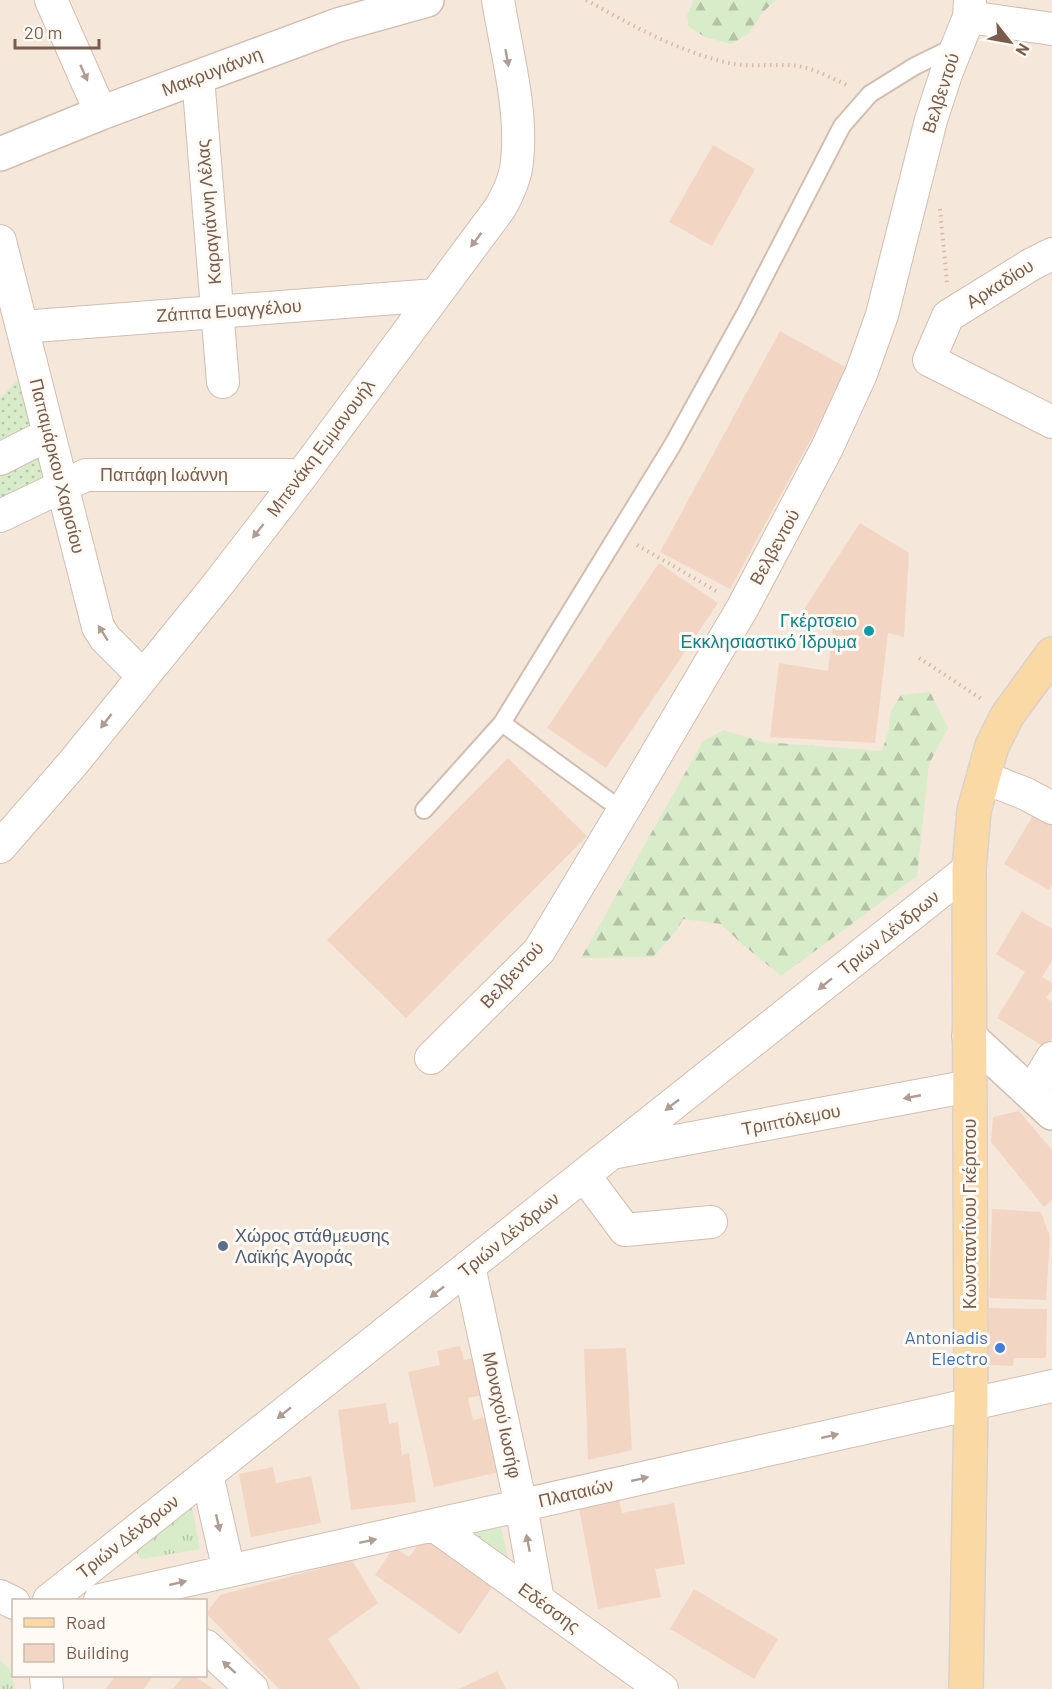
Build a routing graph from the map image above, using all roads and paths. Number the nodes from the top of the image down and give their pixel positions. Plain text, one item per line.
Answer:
1 (51, 0) edge
2 (428, 0) edge
3 (498, 0) edge
4 (586, 0) edge
5 (970, 9) edge
6 (1052, 29) edge
7 (957, 45) junction
8 (198, 77) junction
9 (870, 94) junction
10 (101, 113) junction
11 (0, 154) edge
12 (919, 166) junction
13 (0, 240) edge
14 (1052, 254) edge
15 (435, 295) junction
16 (217, 312) junction
17 (948, 316) junction
18 (22, 327) junction
19 (223, 382) dead end
20 (1052, 422) edge
21 (49, 434) junction
22 (0, 459) edge
23 (302, 475) junction
24 (62, 486) junction
25 (0, 516) edge
26 (618, 534) junction
27 (743, 607) junction
28 (1052, 654) edge
29 (919, 658) dead end
30 (142, 676) junction
31 (1007, 716) junction
32 (502, 723) junction
33 (983, 777) junction
34 (1052, 808) edge
35 (424, 810) dead end
36 (623, 811) junction
37 (0, 847) edge
38 (969, 869) junction
39 (969, 1036) junction
40 (431, 1058) dead end
41 (1052, 1058) edge
42 (970, 1086) junction
43 (1032, 1094) edge
44 (612, 1153) junction
45 (584, 1175) junction
46 (711, 1222) dead end
47 (469, 1266) junction
48 (1052, 1386) edge
49 (971, 1404) junction
50 (207, 1475) junction
51 (521, 1506) junction
52 (435, 1526) junction
53 (95, 1564) junction
54 (229, 1571) junction
55 (146, 1596) edge
56 (50, 1599) edge
57 (112, 1599) edge
58 (538, 1600) junction
59 (207, 1647) edge
60 (252, 1689) edge
61 (662, 1689) edge
62 (966, 1689) edge

1 -> 10 street
2 - 8 street, Μακρυγιάννη
3 -> 15 street, Μπενάκη Εμμανουήλ
4 - 9 path
5 - 6 street
5 - 7 street, Βελβεντού
7 - 9 lane
7 - 12 street, Βελβεντού
8 - 10 street, Μακρυγιάννη
8 - 16 street, Καραγιάννη Λέλας
9 - 26 lane
10 - 11 street, Μακρυγιάννη
12 - 17 path
12 - 27 street, Βελβεντού
13 - 18 street, Παπαμάρκου Χαρισίου
14 - 17 street, Αρκαδίου
15 - 16 street, Ζάππα Ευαγγέλου
15 - 23 street, Μπενάκη Εμμανουήλ
16 - 18 street, Ζάππα Ευαγγέλου
16 - 19 street, Καραγιάννη Λέλας
17 - 20 street
18 - 21 street, Παπαμάρκου Χαρισίου
21 - 22 street
21 - 24 street, Παπαμάρκου Χαρισίου
23 - 24 street, Παπάφη Ιωάννη
23 -> 30 street, Μπενάκη Εμμανουήλ
24 - 25 street, Παπάφη Ιωάννη
30 -> 24 street, Παπαμάρκου Χαρισίου
26 - 27 path
26 - 32 lane
27 - 36 street, Βελβεντού
28 - 31 main road, Κωνσταντίνου Γκέρτσου
29 - 31 path
30 -> 37 street, Μπενάκη Εμμανουήλ
31 - 33 main road, Κωνσταντίνου Γκέρτσου
32 - 35 lane
32 - 36 lane
33 - 34 street
33 - 38 main road, Κωνσταντίνου Γκέρτσου
36 - 40 street, Βελβεντού
38 - 39 main road, Κωνσταντίνου Γκέρτσου
38 -> 44 street, Τριών Δένδρων
39 - 42 main road, Κωνσταντίνου Γκέρτσου
39 - 43 street
41 - 43 street
42 - 43 street
42 -> 44 street, Τριπτόλεμου
42 - 49 main road, Κωνσταντίνου Γκέρτσου
44 - 45 street, Τριών Δένδρων
45 - 46 street
45 - 47 street, Τριών Δένδρων
47 -> 50 street, Τριών Δένδρων
47 - 51 street, Μοναχού Ιωσήφ
48 - 49 street, Πλαταιών
51 -> 49 street, Πλαταιών
49 - 62 main road, Κωνσταντίνου Γκέρτσου
50 - 53 street, Τριών Δένδρων
50 -> 54 street
51 - 52 street, Πλαταιών
58 -> 51 street, Μοναχού Ιωσήφ
54 -> 52 street, Πλαταιών
52 - 58 street, Εδέσσης
53 - 55 street
53 - 56 street, Τριών Δένδρων
55 -> 54 street, Πλαταιών
55 - 57 street, Πλαταιών
58 - 61 street, Εδέσσης
60 -> 59 street

